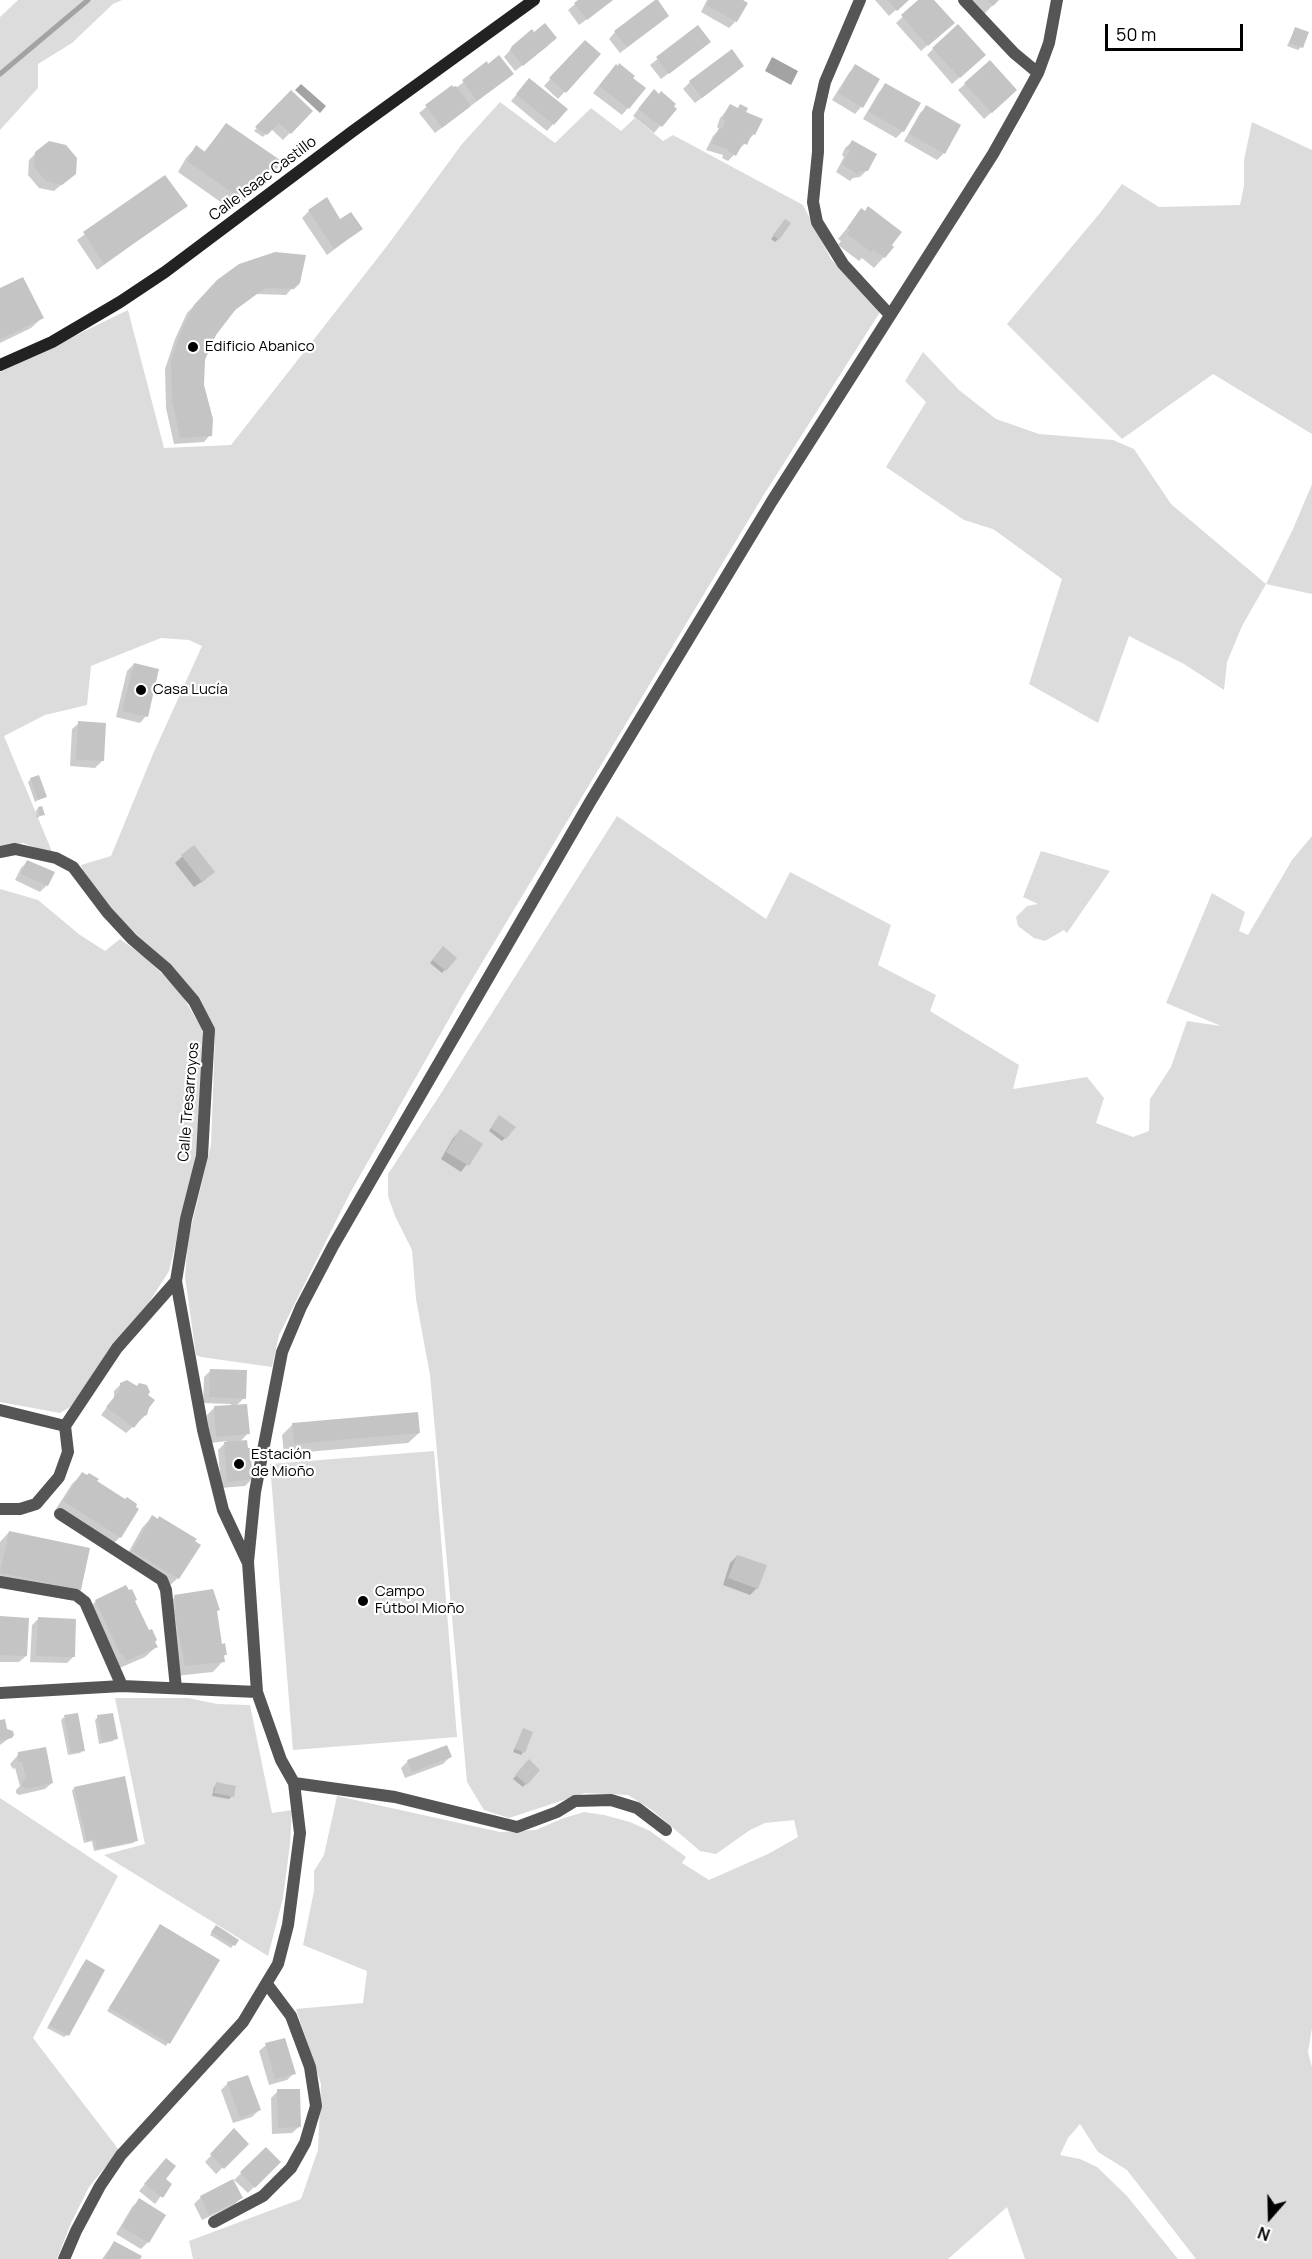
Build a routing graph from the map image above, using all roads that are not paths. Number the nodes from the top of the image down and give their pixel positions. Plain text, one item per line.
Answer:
1 (534, 0) edge
2 (860, 0) edge
3 (964, 0) edge
4 (1056, 0) edge
5 (1038, 74) junction
6 (890, 315) junction
7 (0, 365) edge
8 (0, 852) edge
9 (176, 1281) junction
10 (0, 1410) edge
11 (65, 1426) junction
12 (0, 1509) edge
13 (60, 1514) dead end
14 (248, 1562) junction
15 (0, 1582) edge
16 (122, 1686) junction
17 (176, 1688) junction
18 (257, 1692) junction
19 (0, 1693) edge
20 (294, 1783) junction
21 (666, 1830) dead end
22 (267, 1984) junction
23 (214, 2222) dead end
24 (64, 2259) edge

1 - 7 street, Calle Isaac Castillo
2 - 6 street
3 - 5 street
4 - 5 street
5 - 6 street
6 - 14 street
8 - 9 street, Calle Tresarroyos
9 - 11 street
9 - 14 street, Calle Tresarroyos
10 - 11 street
11 - 12 street
13 - 17 street
14 - 18 street
15 - 16 street
16 - 17 street
16 - 19 street
17 - 18 street
18 - 20 street
20 - 21 street
20 - 22 street
22 - 23 street
22 - 24 street

